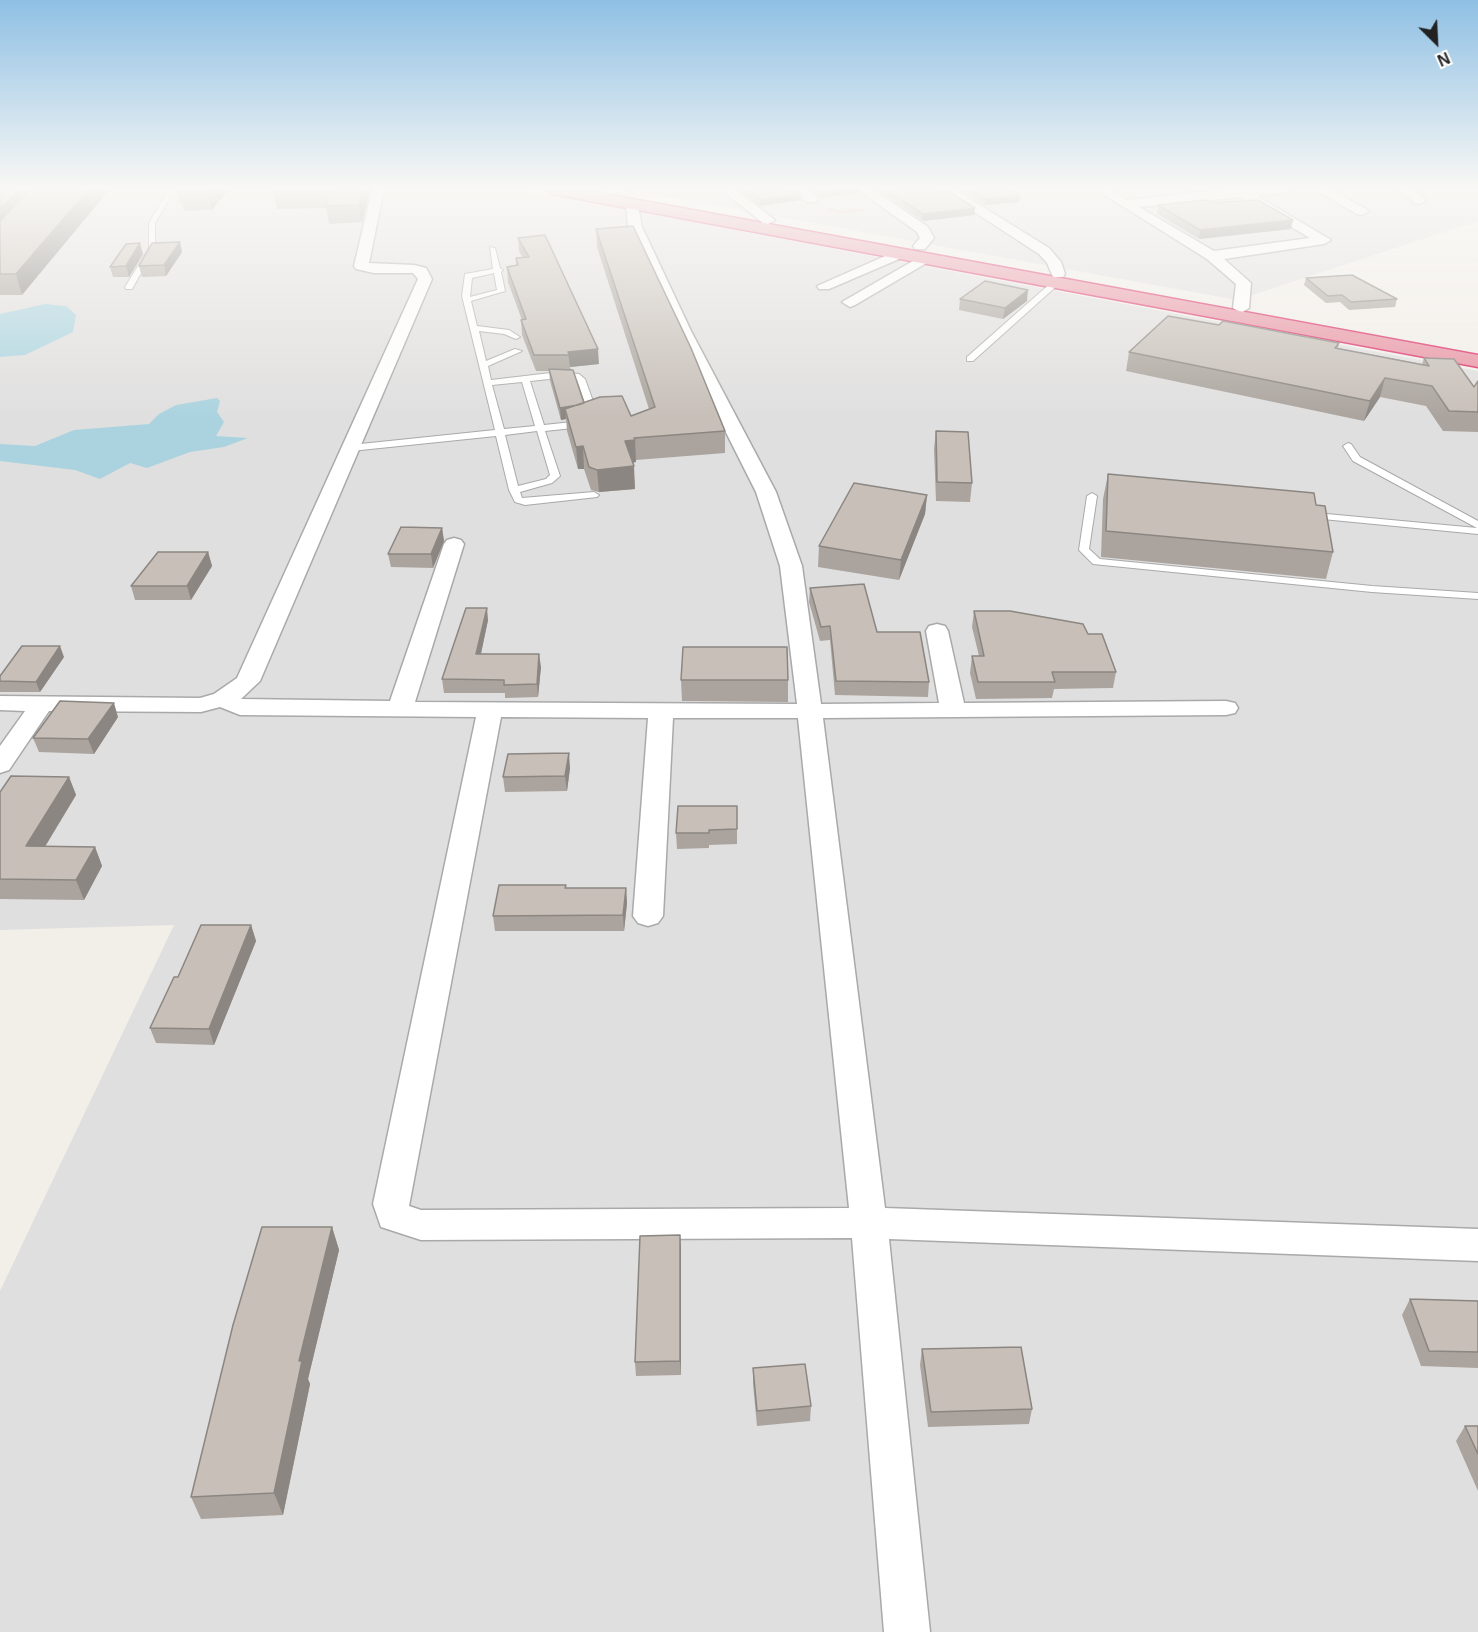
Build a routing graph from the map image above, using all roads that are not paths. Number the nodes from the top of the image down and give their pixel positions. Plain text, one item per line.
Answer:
1 (142, 265) edge
2 (361, 265) edge
3 (497, 265) edge
4 (653, 265) edge
5 (874, 265) edge
6 (903, 265) edge
7 (991, 265) edge
8 (1055, 265) edge
9 (1223, 265) edge
10 (499, 270) junction
11 (1058, 278) junction
12 (824, 286) dead end
13 (129, 287) dead end
14 (468, 300) junction
15 (850, 302) dead end
16 (1241, 308) junction
17 (476, 328) junction
18 (516, 337) dead end
19 (518, 351) dead end
20 (1478, 352) edge
21 (970, 359) dead end
22 (1466, 362) edge
23 (484, 366) junction
24 (525, 379) junction
25 (486, 382) junction
26 (540, 428) junction
27 (498, 432) junction
28 (1348, 446) dead end
29 (351, 448) junction
30 (514, 490) junction
31 (594, 495) dead end
32 (1092, 496) dead end
33 (1316, 516) edge
34 (1476, 521) edge
35 (1478, 531) edge
36 (454, 544) dead end
37 (1478, 596) edge
38 (937, 632) dead end
39 (224, 699) junction
40 (0, 703) edge
41 (42, 704) junction
42 (1226, 708) dead end
43 (400, 709) junction
44 (490, 710) junction
45 (661, 710) junction
46 (810, 711) junction
47 (952, 711) junction
48 (0, 765) edge
49 (648, 916) dead end
50 (869, 1223) junction
51 (1478, 1245) edge
52 (907, 1632) edge

1 - 13 lane
2 - 29 street
3 - 10 lane
4 - 46 street
5 - 12 street
6 - 15 street
7 - 11 highway
8 - 11 street
9 - 16 street
10 - 14 lane
10 - 14 lane
11 - 16 highway
11 - 21 lane
11 - 22 highway
14 - 17 lane
16 - 20 highway
17 - 18 lane
17 - 23 lane
19 - 23 lane
23 - 25 lane
24 - 25 lane
24 - 26 lane
24 - 26 lane
25 - 27 lane
26 - 27 lane
26 - 30 lane
27 - 29 lane
27 - 30 lane
28 - 34 lane
29 - 39 street
30 - 31 lane
32 - 37 lane
33 - 35 lane
36 - 43 street
38 - 47 street
39 - 41 street
39 - 43 street
40 - 41 street
41 - 48 street
42 - 47 street
43 - 44 street
44 - 45 street
44 - 50 street
45 - 46 street
45 - 49 street
46 - 47 street
46 - 50 street
50 - 51 street
50 - 52 street

